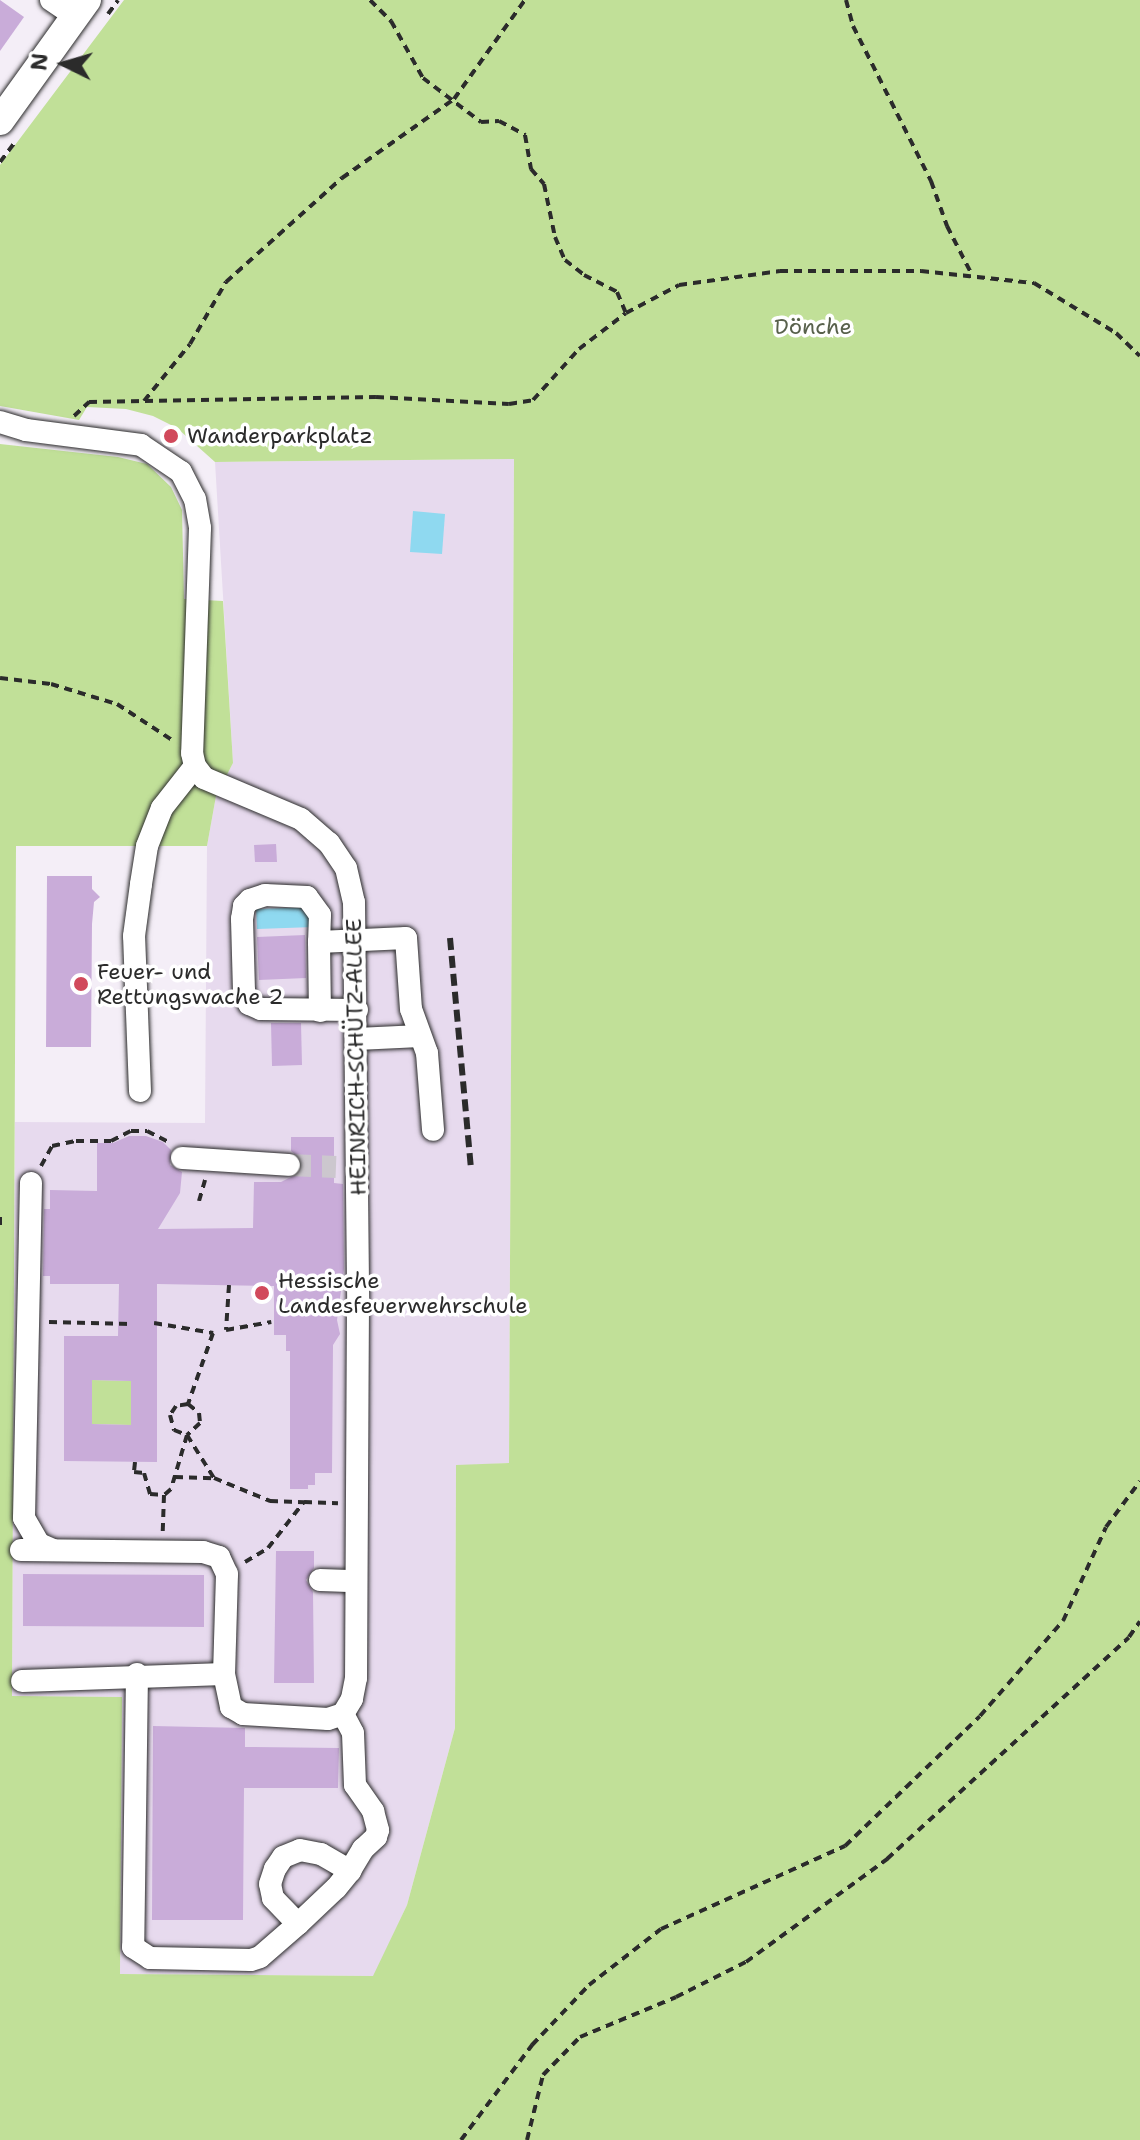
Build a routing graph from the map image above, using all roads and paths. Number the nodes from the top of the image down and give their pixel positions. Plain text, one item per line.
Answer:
1 (51, 0) edge
2 (370, 0) edge
3 (525, 0) edge
4 (846, 0) edge
5 (81, 8) edge
6 (454, 99) junction
7 (0, 121) edge
8 (971, 273) junction
9 (626, 313) junction
10 (1140, 356) edge
11 (144, 401) junction
12 (62, 419) dead end
13 (0, 422) edge
14 (0, 678) edge
15 (194, 759) junction
16 (357, 941) junction
17 (319, 942) junction
18 (357, 1010) junction
19 (320, 1011) junction
20 (420, 1036) junction
21 (357, 1039) junction
22 (140, 1091) dead end
23 (433, 1130) dead end
24 (182, 1158) junction
25 (289, 1165) tunnel mouth
26 (31, 1183) joint
27 (199, 1201) dead end
28 (0, 1217) edge
29 (0, 1228) edge
30 (229, 1285) dead end
31 (28, 1322) junction
32 (271, 1322) dead end
33 (154, 1323) dead end
34 (131, 1324) dead end
35 (226, 1330) junction
36 (213, 1333) junction
37 (188, 1404) junction
38 (187, 1435) junction
39 (135, 1462) dead end
40 (175, 1477) junction
41 (214, 1478) junction
42 (1140, 1481) edge
43 (164, 1495) junction
44 (304, 1502) junction
45 (356, 1503) junction
46 (164, 1513) dead end
47 (21, 1550) dead end
48 (53, 1550) junction
49 (227, 1574) junction
50 (320, 1580) dead end
51 (356, 1581) junction
52 (1140, 1621) edge
53 (137, 1674) junction
54 (224, 1674) junction
55 (22, 1681) dead end
56 (343, 1714) junction
57 (350, 1871) junction
58 (298, 1924) junction
59 (461, 2140) edge
60 (527, 2140) edge

1 - 5 street
2 - 6 path
3 - 6 path
4 - 8 path
5 - 7 main road
6 - 9 path
6 - 11 path
8 - 9 path
8 - 10 path
9 - 11 path
11 - 12 path
13 - 15 street
14 - 15 path
15 - 16 street, HEINRICH-SCHÜTZ-ALLEE
15 - 22 street
16 - 17 street
16 - 18 street, HEINRICH-SCHÜTZ-ALLEE
16 - 20 street
17 - 19 street
17 - 19 street
18 - 19 street
18 - 21 street, HEINRICH-SCHÜTZ-ALLEE
20 - 21 street
20 - 23 street
21 - 45 street, HEINRICH-SCHÜTZ-ALLEE
24 - 25 street
24 - 26 path
24 - 27 path
26 - 31 street
28 - 29 path
30 - 35 path
31 - 34 path
31 - 48 street
32 - 35 path
33 - 36 path
35 - 36 path
36 - 37 path
37 - 38 path
37 - 38 path
38 - 40 path
38 - 41 path
39 - 43 path
40 - 41 path
40 - 43 path
41 - 44 path
42 - 59 path
43 - 46 path
44 - 45 path
44 - 49 path
45 - 51 street, HEINRICH-SCHÜTZ-ALLEE
47 - 48 street
48 - 49 street
49 - 54 street
50 - 51 street
51 - 56 street, HEINRICH-SCHÜTZ-ALLEE
52 - 60 path
53 - 54 street
53 - 55 street
53 - 58 street
54 - 56 street
56 - 57 street
57 - 58 street
57 - 58 street

